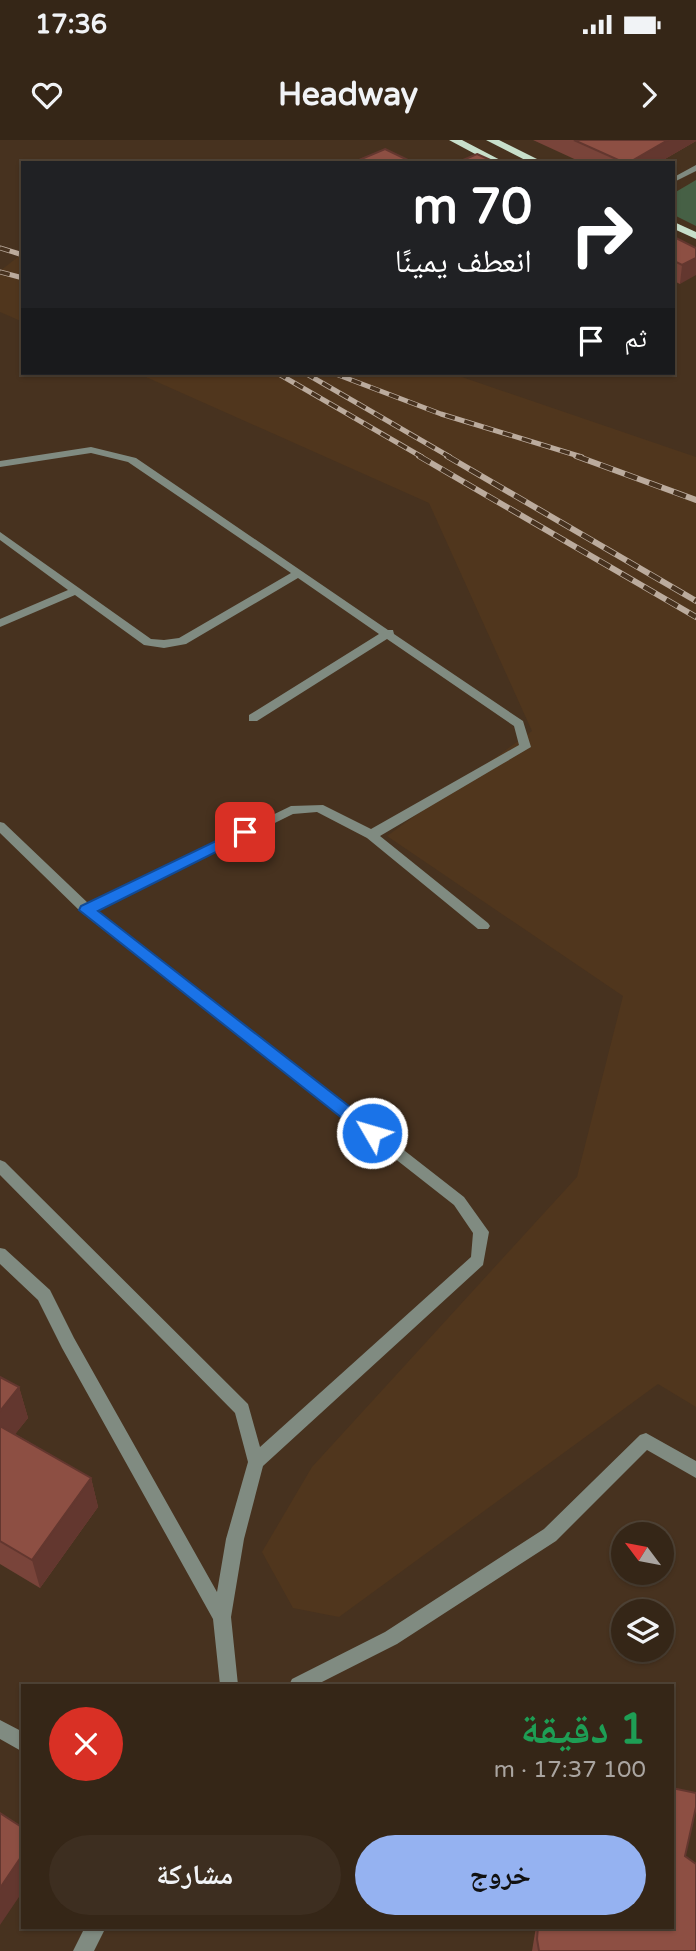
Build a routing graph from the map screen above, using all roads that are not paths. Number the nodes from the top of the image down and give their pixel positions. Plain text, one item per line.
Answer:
1 (454, 140) edge
2 (491, 140) edge
3 (498, 161) edge
4 (536, 161) edge
5 (696, 168) edge
6 (675, 179) edge
7 (675, 226) edge
8 (696, 236) edge
9 (3, 461) edge
10 (0, 535) edge
11 (299, 573) junction
12 (77, 590) junction
13 (0, 623) edge
14 (388, 634) junction
15 (253, 718) dead end
16 (0, 825) edge
17 (371, 835) junction
18 (87, 910) junction
19 (483, 926) dead end
20 (0, 1166) edge
21 (0, 1254) edge
22 (256, 1462) junction
23 (696, 1471) edge
24 (222, 1617) junction
25 (229, 1684) edge
26 (300, 1684) edge
27 (0, 1729) edge
28 (21, 1742) edge
29 (95, 1929) edge
30 (83, 1951) edge

1 - 3 main road
2 - 4 main road
5 - 6 street
7 - 8 main road
9 - 11 street
10 - 12 street
11 - 12 street
11 - 14 street
12 - 13 street
14 - 15 street
14 - 17 street
16 - 18 street
17 - 18 street
17 - 19 street
18 - 22 street
20 - 22 street
21 - 24 street
22 - 24 street
23 - 26 street
24 - 25 street
27 - 28 street
29 - 30 street

